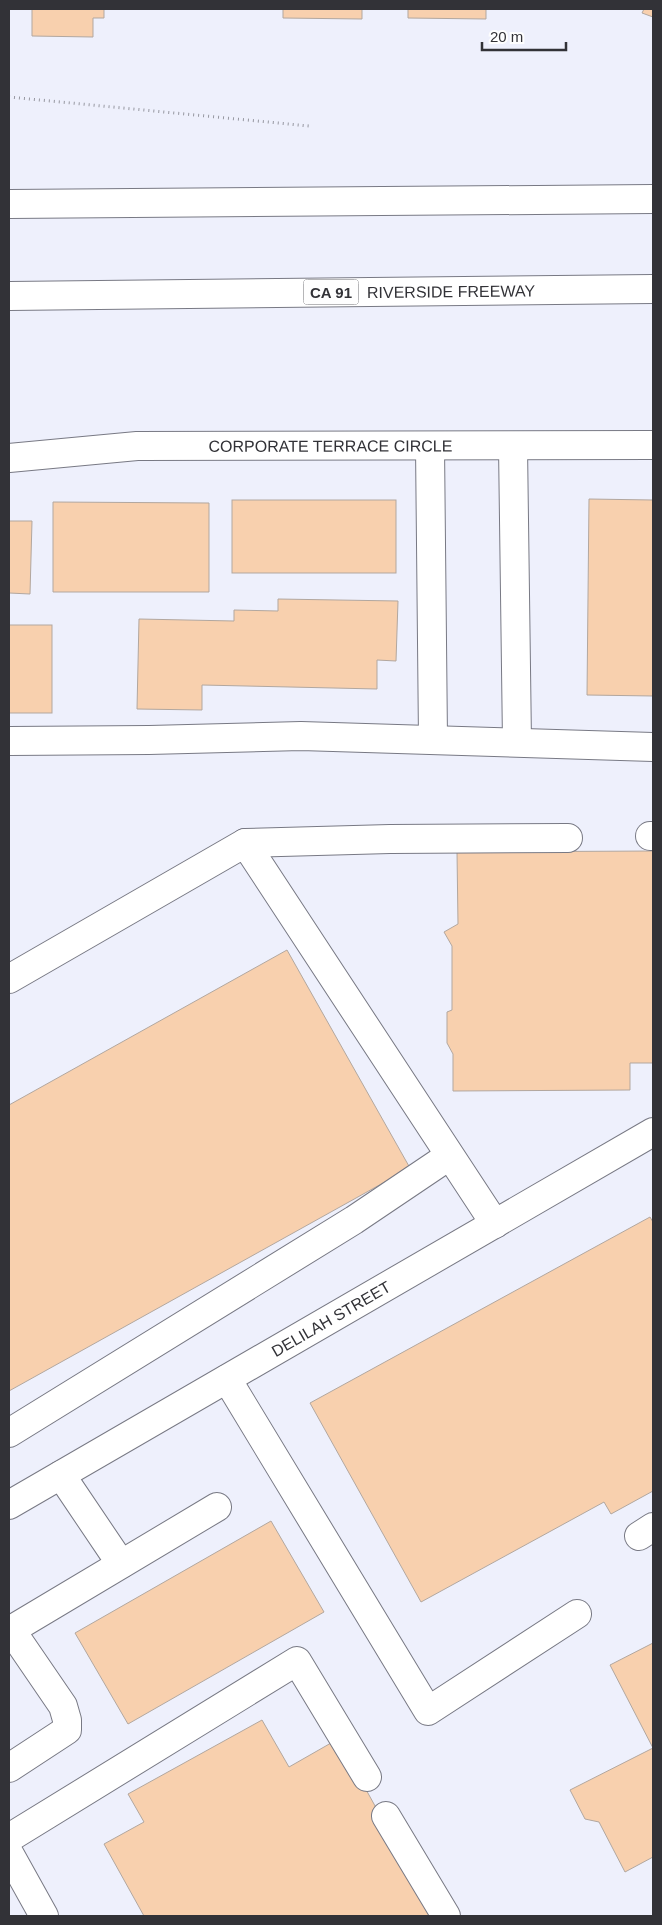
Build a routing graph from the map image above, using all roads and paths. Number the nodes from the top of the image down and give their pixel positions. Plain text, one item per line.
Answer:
1 (9, 97) edge
2 (309, 126) dead end
3 (653, 199) edge
4 (9, 204) edge
5 (653, 289) edge
6 (9, 296) edge
7 (653, 445) edge
8 (430, 446) junction
9 (513, 446) junction
10 (9, 458) edge
11 (433, 739) junction
12 (9, 742) edge
13 (517, 742) junction
14 (653, 746) edge
15 (568, 838) dead end
16 (245, 843) junction
17 (9, 979) edge
18 (652, 1135) edge
19 (449, 1156) junction
20 (495, 1224) junction
21 (227, 1379) junction
22 (9, 1433) edge
23 (61, 1475) junction
24 (9, 1505) edge
25 (216, 1507) dead end
26 (121, 1564) junction
27 (578, 1614) dead end
28 (9, 1768) edge
29 (367, 1777) dead end
30 (386, 1816) dead end
31 (9, 1838) edge
32 (9, 1853) edge
33 (44, 1916) edge
34 (446, 1916) edge

1 - 2 path
3 - 4 main road
5 - 6 main road, RIVERSIDE FREEWAY / CA 91
7 - 9 main road, CORPORATE TERRACE CIRCLE
8 - 9 main road, CORPORATE TERRACE CIRCLE
8 - 10 main road, CORPORATE TERRACE CIRCLE
8 - 11 main road
9 - 13 main road
11 - 12 main road
11 - 13 main road
13 - 14 main road
15 - 16 main road
16 - 17 main road
16 - 19 main road
18 - 20 main road, DELILAH STREET
19 - 20 main road
19 - 22 main road
20 - 21 main road, DELILAH STREET
21 - 23 main road, DELILAH STREET
21 - 27 main road
23 - 24 main road, DELILAH STREET
23 - 26 main road
25 - 26 main road
26 - 28 main road
29 - 31 main road
30 - 34 main road
32 - 33 main road

